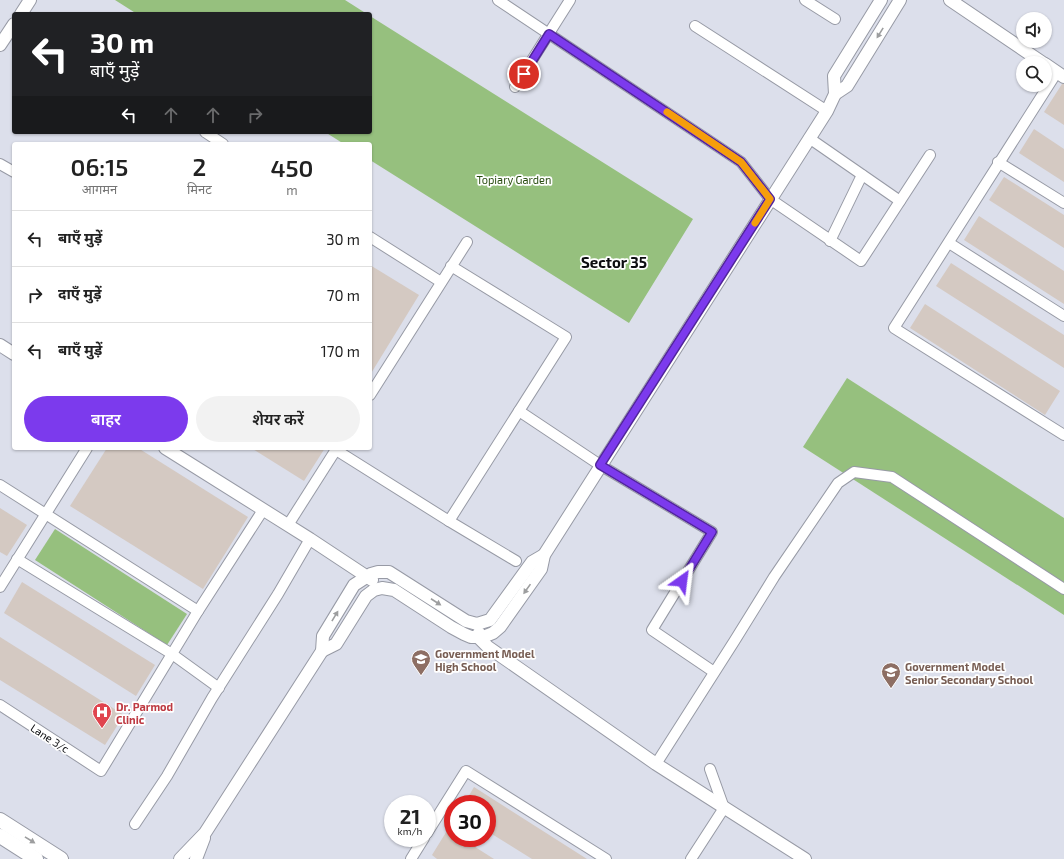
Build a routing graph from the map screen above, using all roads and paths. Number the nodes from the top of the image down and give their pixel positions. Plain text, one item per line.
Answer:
1 (30, 0) edge
2 (498, 0) edge
3 (570, 0) edge
4 (805, 0) edge
5 (881, 0) edge
6 (900, 0) edge
7 (950, 0) edge
8 (23, 12) edge
9 (835, 18) dead end
10 (695, 26) dead end
11 (12, 27) edge
12 (549, 34) junction
13 (0, 45) edge
14 (1032, 56) edge
15 (1060, 74) edge
16 (515, 87) dead end
17 (835, 94) junction
18 (827, 111) junction
19 (208, 134) edge
20 (809, 138) junction
21 (221, 142) edge
22 (930, 155) dead end
23 (998, 162) junction
24 (0, 164) edge
25 (12, 171) edge
26 (862, 175) junction
27 (770, 199) junction
28 (900, 201) junction
29 (1064, 203) edge
30 (372, 238) edge
31 (830, 241) junction
32 (466, 242) dead end
33 (949, 243) junction
34 (451, 266) junction
35 (441, 282) junction
36 (1064, 316) edge
37 (0, 345) edge
38 (12, 353) edge
39 (372, 389) edge
40 (519, 412) junction
41 (1064, 435) edge
42 (86, 450) edge
43 (168, 450) edge
44 (335, 450) edge
45 (338, 450) edge
46 (600, 465) junction
47 (0, 485) edge
48 (263, 510) junction
49 (45, 514) junction
50 (449, 521) junction
51 (288, 525) junction
52 (310, 539) junction
53 (544, 555) junction
54 (17, 559) junction
55 (516, 561) dead end
56 (366, 577) junction
57 (0, 587) edge
58 (382, 588) junction
59 (1064, 590) edge
60 (198, 611) junction
61 (477, 624) junction
62 (479, 638) junction
63 (322, 651) junction
64 (172, 654) junction
65 (714, 672) junction
66 (219, 688) junction
67 (0, 705) edge
68 (656, 764) junction
69 (710, 770) dead end
70 (724, 808) junction
71 (436, 819) edge
72 (0, 820) edge
73 (135, 824) dead end
74 (205, 833) junction
75 (0, 836) edge
76 (420, 847) edge
77 (414, 858) edge
78 (36, 859) edge
79 (61, 859) edge
80 (180, 859) edge
81 (196, 859) edge
82 (606, 859) edge
83 (691, 859) edge
84 (805, 859) edge

1 - 8 street
2 - 12 street
3 - 12 street
4 - 9 street
5 - 17 street
6 -> 17 street
7 - 14 street
10 - 18 street
11 - 13 street
12 - 16 street
12 - 27 street
15 - 23 street
17 - 18 street
18 - 20 street
19 - 21 street
20 - 26 street
20 - 27 street
22 - 28 street
23 - 29 street
23 - 33 street
24 - 25 street
26 - 28 street
26 - 31 street
27 - 31 street
27 - 46 street
28 - 31 street
30 - 35 street
32 - 34 street
33 - 36 street
33 - 41 street
34 - 35 street
34 - 40 street
35 - 39 street
37 - 38 street
40 - 46 street
40 - 50 street
42 - 49 street
43 - 48 street
44 - 51 street
45 - 50 street
46 - 53 street
46 - 65 street
47 - 49 street
48 - 51 street
48 - 60 street
49 - 54 street
49 - 60 street
50 - 55 street
51 - 52 street
52 - 56 street
52 - 66 street
53 - 61 street
53 -> 62 street
54 - 57 street
54 - 64 street
56 - 58 street
56 -> 61 street
63 -> 56 street
58 - 62 street
58 - 63 street
59 - 65 street
60 - 64 street
61 - 62 street
62 - 68 street
63 - 74 street
64 - 66 street
64 - 67 street, Lane 3/c
65 - 68 street
66 - 73 street
68 - 70 street
69 - 70 street
70 - 83 street
70 - 84 street
71 - 82 street
72 -> 79 main road
74 - 80 street
74 - 81 street
75 - 78 main road
76 - 77 street

